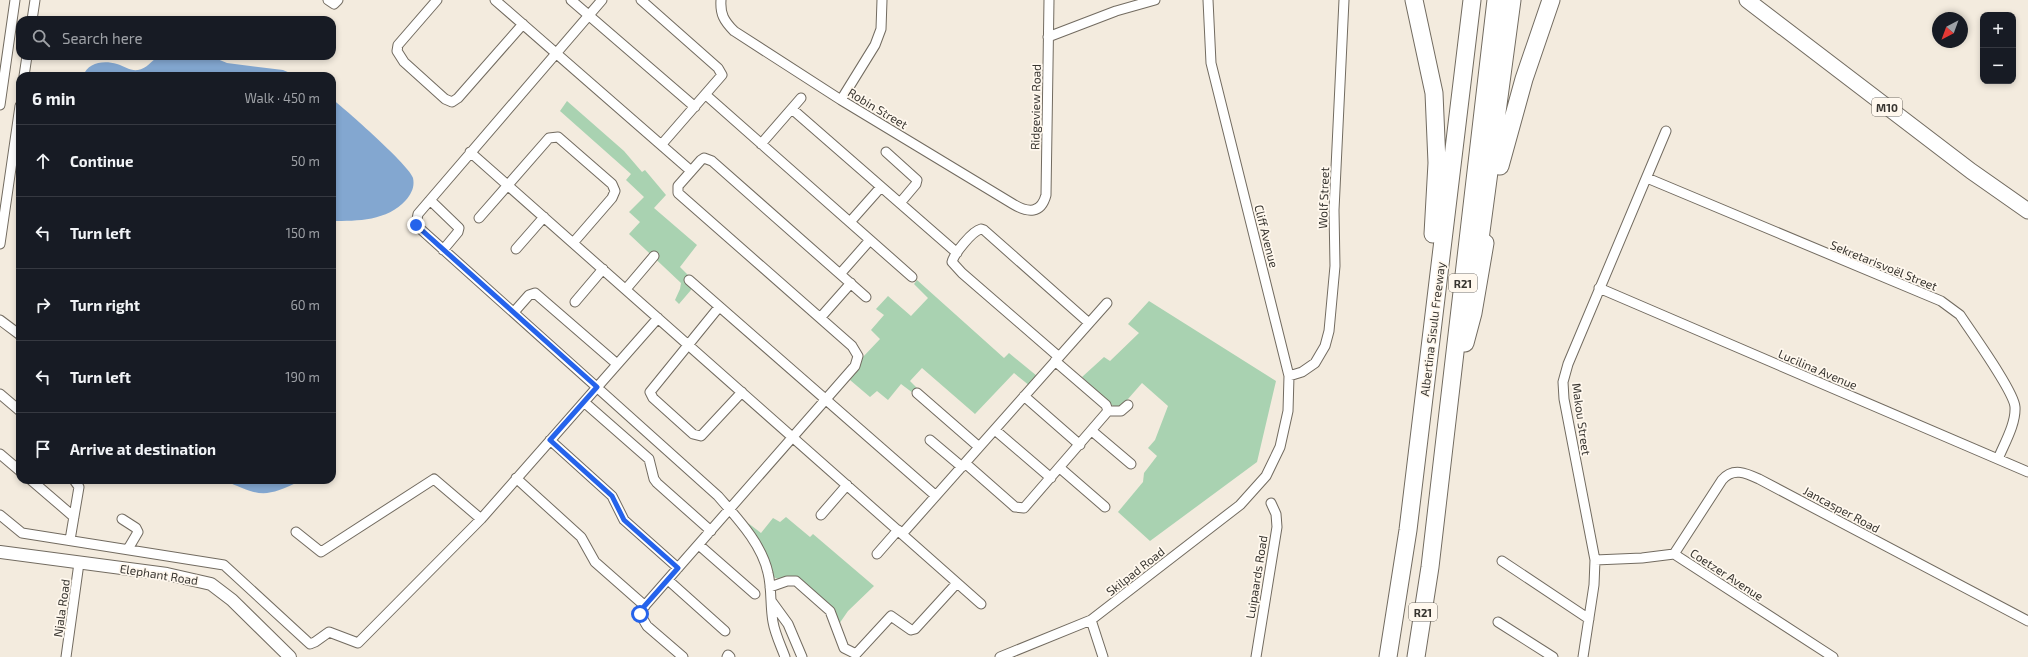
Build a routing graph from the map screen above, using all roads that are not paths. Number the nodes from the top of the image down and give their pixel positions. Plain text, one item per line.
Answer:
1 (15, 0) edge
2 (35, 0) edge
3 (328, 0) edge
4 (338, 0) edge
5 (437, 0) edge
6 (495, 0) edge
7 (571, 0) edge
8 (602, 0) edge
9 (641, 0) edge
10 (721, 0) edge
11 (882, 0) edge
12 (1049, 0) edge
13 (1155, 0) edge
14 (1208, 0) edge
15 (1344, 0) edge
16 (1414, 0) edge
17 (1472, 0) edge
18 (1496, 0) edge
19 (1512, 0) edge
20 (1551, 0) edge
21 (1747, 0) edge
22 (588, 15) junction
23 (33, 16) edge
24 (523, 24) junction
25 (1048, 36) junction
26 (555, 52) junction
27 (26, 60) edge
28 (25, 72) edge
29 (706, 95) junction
30 (801, 98) dead end
31 (841, 100) junction
32 (0, 105) edge
33 (695, 107) junction
34 (792, 109) junction
35 (1666, 131) dead end
36 (16, 134) edge
37 (662, 144) junction
38 (761, 144) junction
39 (470, 152) junction
40 (886, 152) dead end
41 (691, 171) junction
42 (1647, 178) junction
43 (508, 185) junction
44 (881, 187) junction
45 (430, 200) junction
46 (900, 203) junction
47 (1035, 211) joint
48 (2028, 211) edge
49 (544, 217) junction
50 (479, 218) dead end
51 (850, 222) junction
52 (870, 240) junction
53 (573, 243) junction
54 (0, 244) edge
55 (516, 248) dead end
56 (443, 250) junction
57 (957, 253) junction
58 (654, 256) dead end
59 (603, 269) junction
60 (840, 274) junction
61 (912, 277) dead end
62 (689, 280) dead end
63 (851, 284) junction
64 (1599, 288) junction
65 (626, 289) junction
66 (866, 297) dead end
67 (575, 302) dead end
68 (1107, 303) dead end
69 (719, 306) junction
70 (514, 312) junction
71 (658, 318) junction
72 (820, 318) junction
73 (0, 320) edge
74 (1089, 322) junction
75 (16, 332) edge
76 (1465, 343) junction
77 (688, 345) junction
78 (1430, 348) junction
79 (1057, 359) junction
80 (617, 364) junction
81 (1289, 376) junction
82 (597, 387) junction
83 (742, 392) junction
84 (917, 393) dead end
85 (0, 394) edge
86 (1024, 396) junction
87 (825, 401) junction
88 (584, 402) junction
89 (1128, 405) dead end
90 (16, 408) edge
91 (1108, 411) junction
92 (995, 430) junction
93 (1092, 431) junction
94 (793, 438) junction
95 (550, 440) junction
96 (930, 440) dead end
97 (1080, 445) junction
98 (979, 447) junction
99 (0, 454) edge
100 (1998, 459) junction
101 (1131, 464) dead end
102 (964, 465) junction
103 (16, 468) edge
104 (1060, 468) junction
105 (2028, 472) edge
106 (1266, 476) joint
107 (516, 478) junction
108 (1050, 478) junction
109 (36, 484) edge
110 (77, 484) edge
111 (847, 485) junction
112 (936, 496) junction
113 (1271, 502) dead end
114 (1105, 507) dead end
115 (730, 510) junction
116 (0, 515) edge
117 (821, 515) dead end
118 (74, 517) junction
119 (122, 519) dead end
120 (481, 519) junction
121 (712, 531) junction
122 (296, 532) dead end
123 (900, 532) junction
124 (70, 540) junction
125 (699, 545) junction
126 (128, 549) junction
127 (0, 552) edge
128 (877, 554) dead end
129 (1674, 554) junction
130 (1595, 560) junction
131 (1502, 561) dead end
132 (80, 563) junction
133 (1430, 567) junction
134 (678, 568) junction
135 (668, 580) junction
136 (957, 583) junction
137 (770, 587) junction
138 (755, 594) dead end
139 (772, 602) junction
140 (981, 604) dead end
141 (645, 606) junction
142 (1588, 619) junction
143 (1091, 620) junction
144 (2028, 621) edge
145 (1498, 622) dead end
146 (725, 631) dead end
147 (66, 657) edge
148 (290, 657) edge
149 (683, 657) edge
150 (727, 657) edge
151 (730, 657) edge
152 (785, 657) edge
153 (802, 657) edge
154 (1000, 657) edge
155 (1103, 657) edge
156 (1256, 657) edge
157 (1388, 657) edge
158 (1416, 657) edge
159 (1553, 657) edge
160 (1583, 657) edge
161 (1833, 657) edge

1 - 32 street
2 - 23 street
3 - 4 street
5 - 24 street
6 - 24 street
7 - 22 street
8 - 22 street
9 - 29 street
10 - 31 street, Robin Street
11 - 31 street
12 - 25 street, Ridgeview Road
13 - 25 street
14 - 81 street, Cliff Avenue
15 - 81 street, Wolf Street
16 - 78 highway
17 - 78 highway, Albertina Sisulu Freeway / R21
18 - 133 highway, Albertina Sisulu Freeway / R21
19 - 76 highway
20 - 76 highway
21 - 48 main road, M10
22 - 26 street
22 - 33 street
24 - 26 street
25 - 47 street, Ridgeview Road
26 - 37 street
26 - 39 street
27 - 28 street
29 - 33 street
29 - 38 street
30 - 34 street
31 - 47 street, Robin Street
33 - 37 street
34 - 38 street
34 - 44 street
35 - 42 street, Makou Street
36 - 54 street
37 - 41 street
38 - 51 street
39 - 43 street
39 - 45 street
40 - 46 street
41 - 60 street
41 - 72 street
42 - 64 street, Makou Street
42 - 100 street, Sekretarisvoël Street
43 - 49 street
43 - 50 street
43 - 53 street
44 - 46 street
44 - 51 street
45 - 56 street
45 - 56 street
46 - 57 street
49 - 53 street
49 - 55 street
51 - 52 street
52 - 60 street
52 - 61 street
53 - 59 street
56 - 70 street
57 - 74 street
57 - 79 street
58 - 65 street
59 - 65 street
59 - 67 street
60 - 63 street
62 - 69 street
63 - 66 street
63 - 72 street
64 - 100 street, Lucilina Avenue
64 - 130 street, Makou Street
65 - 71 street
68 - 74 street
69 - 77 street
69 - 87 street
70 - 80 street
70 - 82 street
71 - 77 street
71 - 80 street
72 - 87 street
73 - 75 street
74 - 79 street
76 - 133 highway
77 - 83 street
77 - 83 street
78 - 157 highway, Albertina Sisulu Freeway / R21
79 - 86 street
79 - 91 street
80 - 82 street
81 - 106 street, Cliff Avenue
82 - 88 street
82 - 115 street
83 - 94 street
84 - 98 street
85 - 90 street
86 - 92 street
86 - 97 street
87 - 94 street
87 - 112 street
88 - 95 street
88 - 121 street
89 - 91 street
91 - 93 street
92 - 98 street
92 - 108 street
93 - 97 street
93 - 101 street
94 - 111 street
94 - 115 street
95 - 107 street
95 - 134 street
96 - 102 street
97 - 104 street
98 - 102 street
99 - 103 street
100 - 105 street, Lucilina Avenue
102 - 108 street
102 - 112 street
104 - 108 street
104 - 114 street
106 - 143 street, Skilpad Road
107 - 120 street
107 - 141 street
109 - 118 street
110 - 118 street
111 - 117 street
111 - 123 street
112 - 123 street
113 - 156 street, Luipaards Road
115 - 121 street
115 - 137 street
116 - 124 street
118 - 124 street
119 - 126 street
120 - 122 street
120 - 126 street
121 - 125 street
123 - 128 street
123 - 136 street
124 - 126 street
125 - 134 street
125 - 138 street
127 - 132 street, Elephant Road
129 - 130 street, Coetzer Avenue
129 - 144 street, Jancasper Road
129 - 161 street, Coetzer Avenue
130 - 142 street, Makou Street
131 - 142 street
132 - 147 street, Njala Road
132 - 148 street, Elephant Road
133 - 158 highway, Albertina Sisulu Freeway / R21
134 - 135 street
135 - 141 street
135 - 146 street
136 - 137 street
136 - 140 street
137 - 139 street
139 - 152 street
139 - 153 street
141 - 149 street
142 - 160 street, Makou Street
143 - 154 street, Skilpad Road
143 - 155 street
145 - 159 street
150 - 151 street

